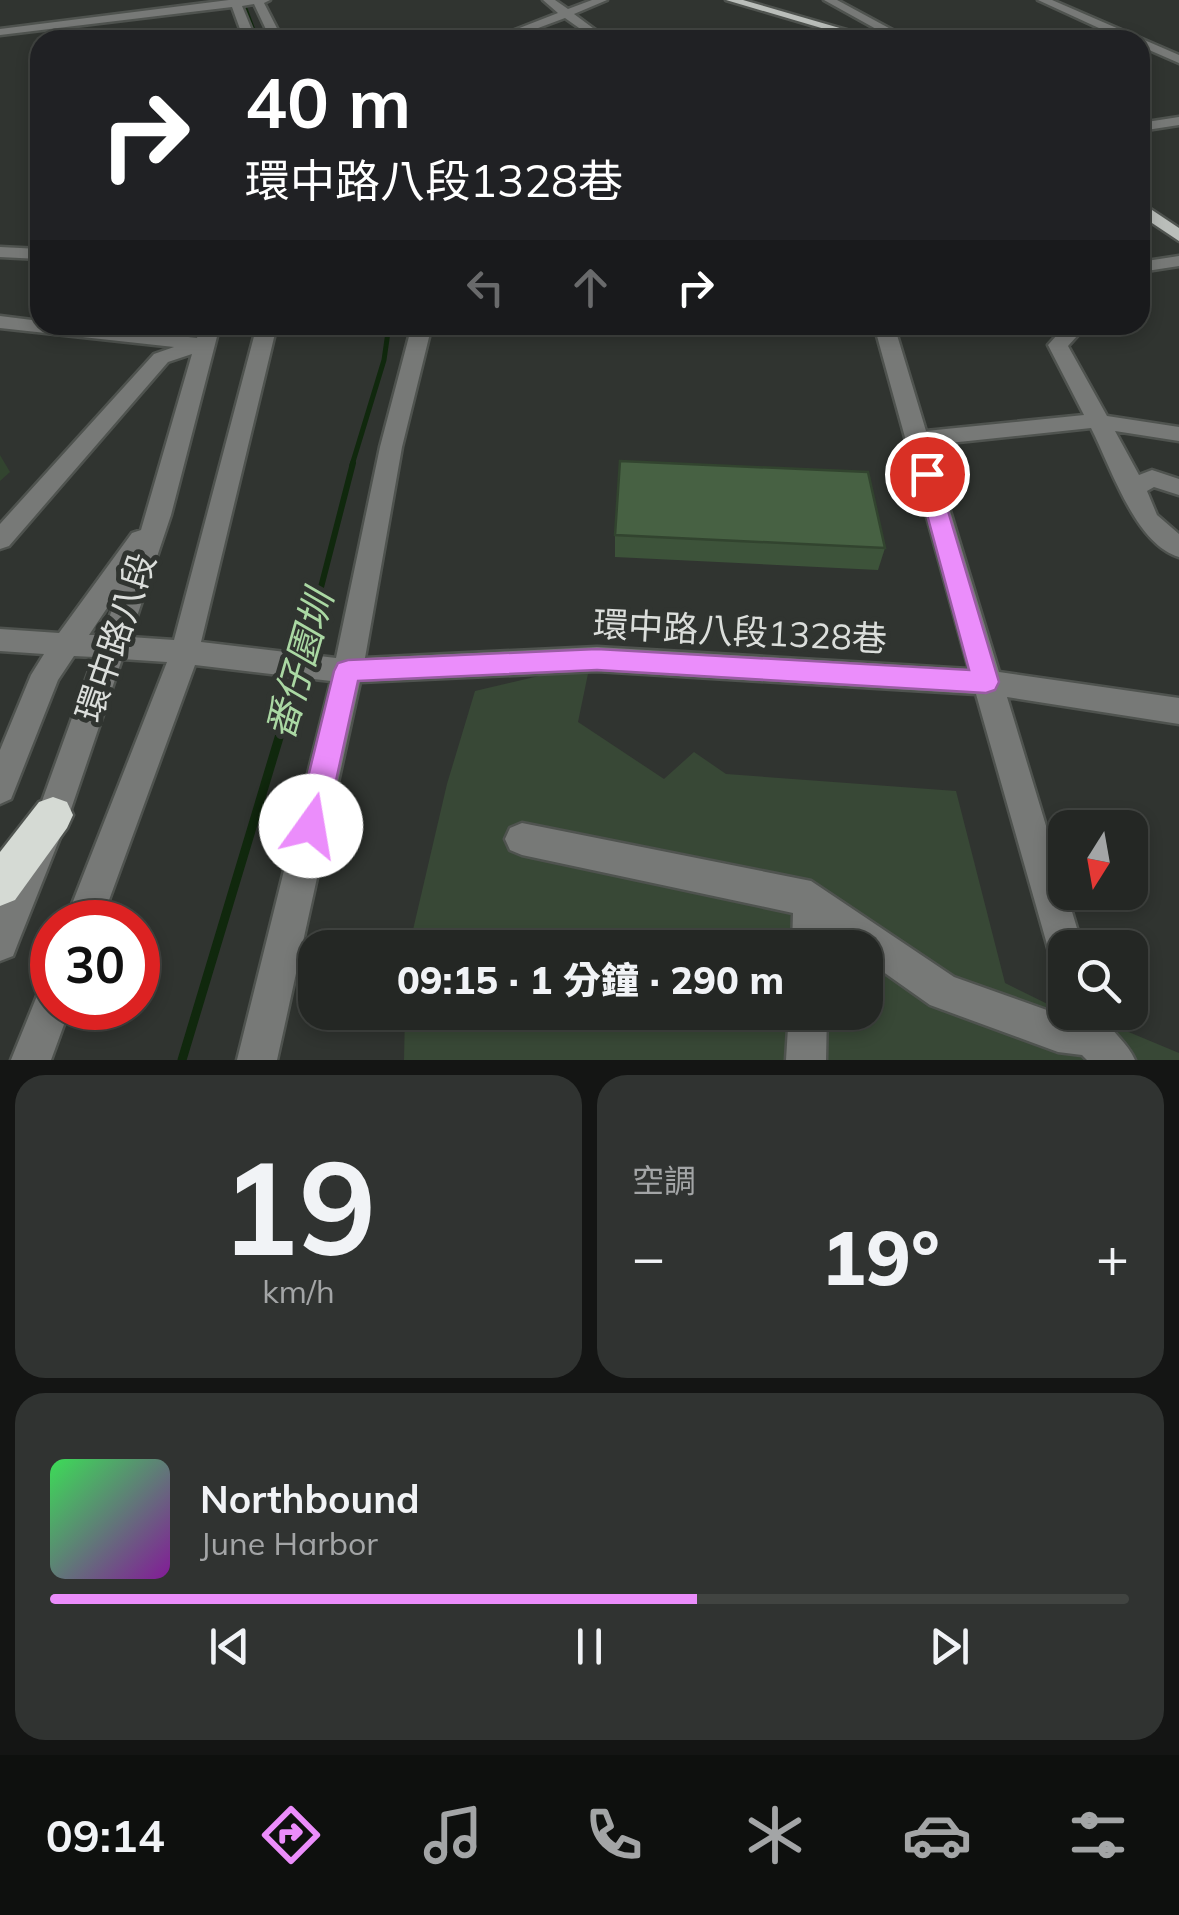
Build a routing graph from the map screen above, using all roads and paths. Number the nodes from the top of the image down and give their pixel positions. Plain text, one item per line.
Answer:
1 (260, 0) edge
2 (548, 0) edge
3 (731, 0) edge
4 (758, 0) edge
5 (829, 0) edge
6 (1043, 0) edge
7 (235, 2) edge
8 (607, 3) edge
9 (572, 18) junction
10 (860, 27) junction
11 (246, 30) edge
12 (272, 30) edge
13 (530, 30) edge
14 (546, 30) edge
15 (589, 30) edge
16 (863, 30) edge
17 (866, 30) edge
18 (870, 30) edge
19 (1112, 30) edge
20 (0, 32) edge
21 (1150, 47) edge
22 (1179, 59) edge
23 (1179, 120) edge
24 (1150, 124) edge
25 (1150, 215) edge
26 (1179, 236) edge
27 (0, 252) edge
28 (30, 254) edge
29 (1179, 260) edge
30 (1150, 265) edge
31 (0, 322) edge
32 (30, 324) edge
33 (204, 335) edge
34 (206, 335) edge
35 (265, 335) edge
36 (419, 335) edge
37 (887, 335) edge
38 (1068, 335) edge
39 (1096, 422) junction
40 (1179, 434) edge
41 (917, 439) junction
42 (1179, 487) edge
43 (1134, 488) junction
44 (158, 515) junction
45 (0, 540) edge
46 (1179, 548) edge
47 (0, 640) edge
48 (66, 645) junction
49 (110, 648) junction
50 (185, 652) junction
51 (348, 671) junction
52 (986, 682) junction
53 (1179, 711) edge
54 (0, 788) edge
55 (53, 815) junction
56 (522, 839) dead end
57 (0, 885) edge
58 (812, 899) junction
59 (91, 900) edge
60 (811, 930) edge
61 (1059, 930) edge
62 (0, 944) edge
63 (42, 1030) edge
64 (807, 1030) edge
65 (1096, 1036) edge
66 (31, 1060) edge
67 (257, 1060) edge
68 (806, 1060) edge

1 - 7 street
1 - 12 street
2 - 9 street
3 - 10 main road
4 - 10 main road
5 - 10 street
6 - 19 street
7 - 11 street
7 - 20 street
8 - 9 street
9 - 13 street
9 - 14 street
9 - 15 street
10 - 16 main road
10 - 17 main road
10 - 18 street
21 - 22 street
23 - 24 street
25 - 26 main road
27 - 28 street
29 - 30 street
31 - 32 street
33 - 45 street
34 - 44 street, 環中路八段
35 - 50 street, 環中路八段
36 - 51 street
37 - 41 street
38 - 39 street
39 - 40 street
39 - 41 street
39 - 43 street
41 - 52 street
42 - 43 street
43 - 46 street
44 - 48 street
44 - 49 street, 環中路八段
47 - 48 street, 環中路八段1328巷
48 - 49 street, 環中路八段1328巷
48 - 54 street
49 - 50 street, 環中路八段1328巷
49 - 55 street, 環中路八段
50 - 51 street, 環中路八段1328巷
50 - 59 street, 環中路八段
51 - 52 street, 環中路八段1328巷
51 - 67 street
52 - 53 street, 環中路八段1328巷
52 - 61 street
55 - 57 highway
55 - 62 street, 環中路八段
56 - 58 street
58 - 60 street
58 - 65 street
63 - 66 street
64 - 68 street

